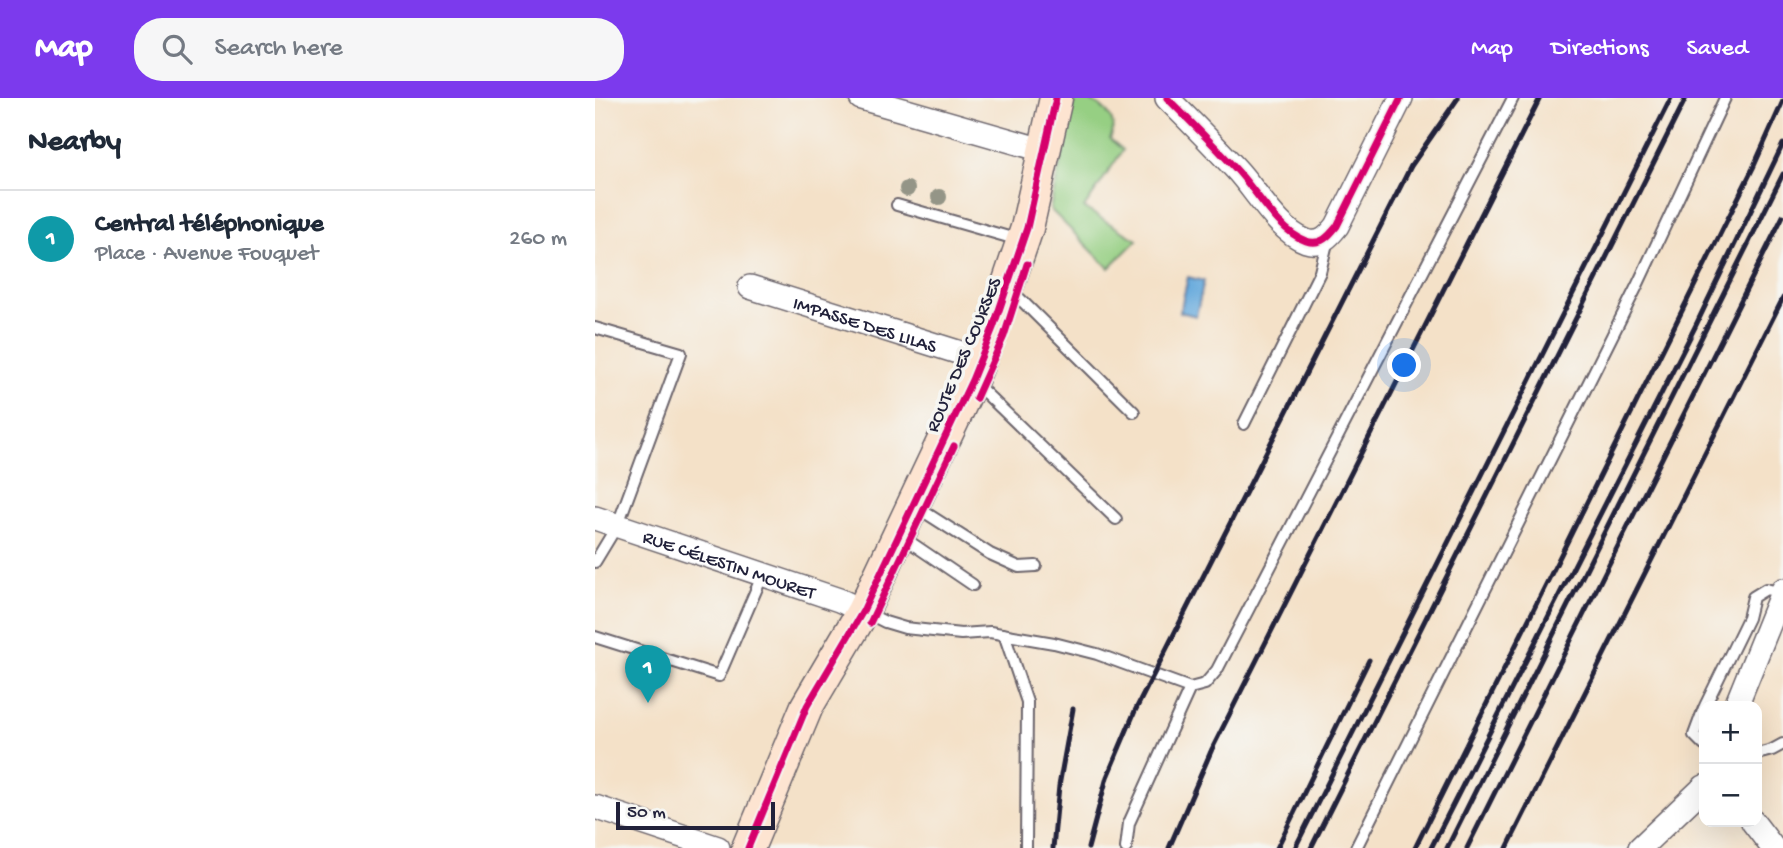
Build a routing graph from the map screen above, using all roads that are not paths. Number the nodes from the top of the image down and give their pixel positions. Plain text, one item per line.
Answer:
1 (862, 98) edge
2 (1056, 98) edge
3 (1167, 98) edge
4 (1401, 98) edge
5 (1513, 98) edge
6 (1725, 98) edge
7 (1046, 151) junction
8 (897, 205) dead end
9 (1329, 237) junction
10 (1022, 241) junction
11 (750, 287) dead end
12 (1008, 287) junction
13 (595, 328) edge
14 (976, 369) junction
15 (1134, 412) dead end
16 (1244, 424) dead end
17 (912, 505) junction
18 (595, 517) edge
19 (1116, 519) dead end
20 (618, 524) junction
21 (898, 535) junction
22 (595, 562) edge
23 (1036, 566) dead end
24 (763, 574) junction
25 (973, 585) dead end
26 (1782, 591) edge
27 (863, 611) junction
28 (1004, 634) junction
29 (595, 637) edge
30 (1190, 688) junction
31 (1708, 701) edge
32 (1738, 701) edge
33 (1699, 724) edge
34 (1699, 739) edge
35 (1783, 744) edge
36 (1762, 753) edge
37 (1699, 792) edge
38 (595, 807) edge
39 (1757, 827) edge
40 (718, 848) edge
41 (748, 848) edge
42 (1026, 848) edge
43 (1126, 848) edge
44 (1356, 848) edge
45 (1640, 848) edge
46 (1773, 848) edge

1 - 7 street
2 - 7 street, ROUTE DES COURSES
3 - 9 street
4 - 9 street
5 - 30 lane
6 - 44 lane
7 - 10 street, ROUTE DES COURSES
8 - 10 lane
9 - 16 lane
10 - 12 street, ROUTE DES COURSES
11 - 14 street, IMPASSE DES LILAS
12 - 14 street, ROUTE DES COURSES
12 - 15 lane
13 - 20 lane
14 - 17 street, ROUTE DES COURSES
14 - 19 lane
17 - 21 street, ROUTE DES COURSES
17 - 23 lane
18 - 20 street, RUE CÉLESTIN MOURET
20 - 22 lane
20 - 24 street, RUE CÉLESTIN MOURET
21 - 25 lane
21 - 27 street, ROUTE DES COURSES
24 - 27 street, RUE CÉLESTIN MOURET
24 - 29 lane
26 - 31 lane
26 - 32 street
27 - 28 lane
27 - 41 street, ROUTE DES COURSES
28 - 30 lane
28 - 42 lane
30 - 43 lane
33 - 34 lane
35 - 36 lane
37 - 45 street
38 - 40 street
39 - 46 street

